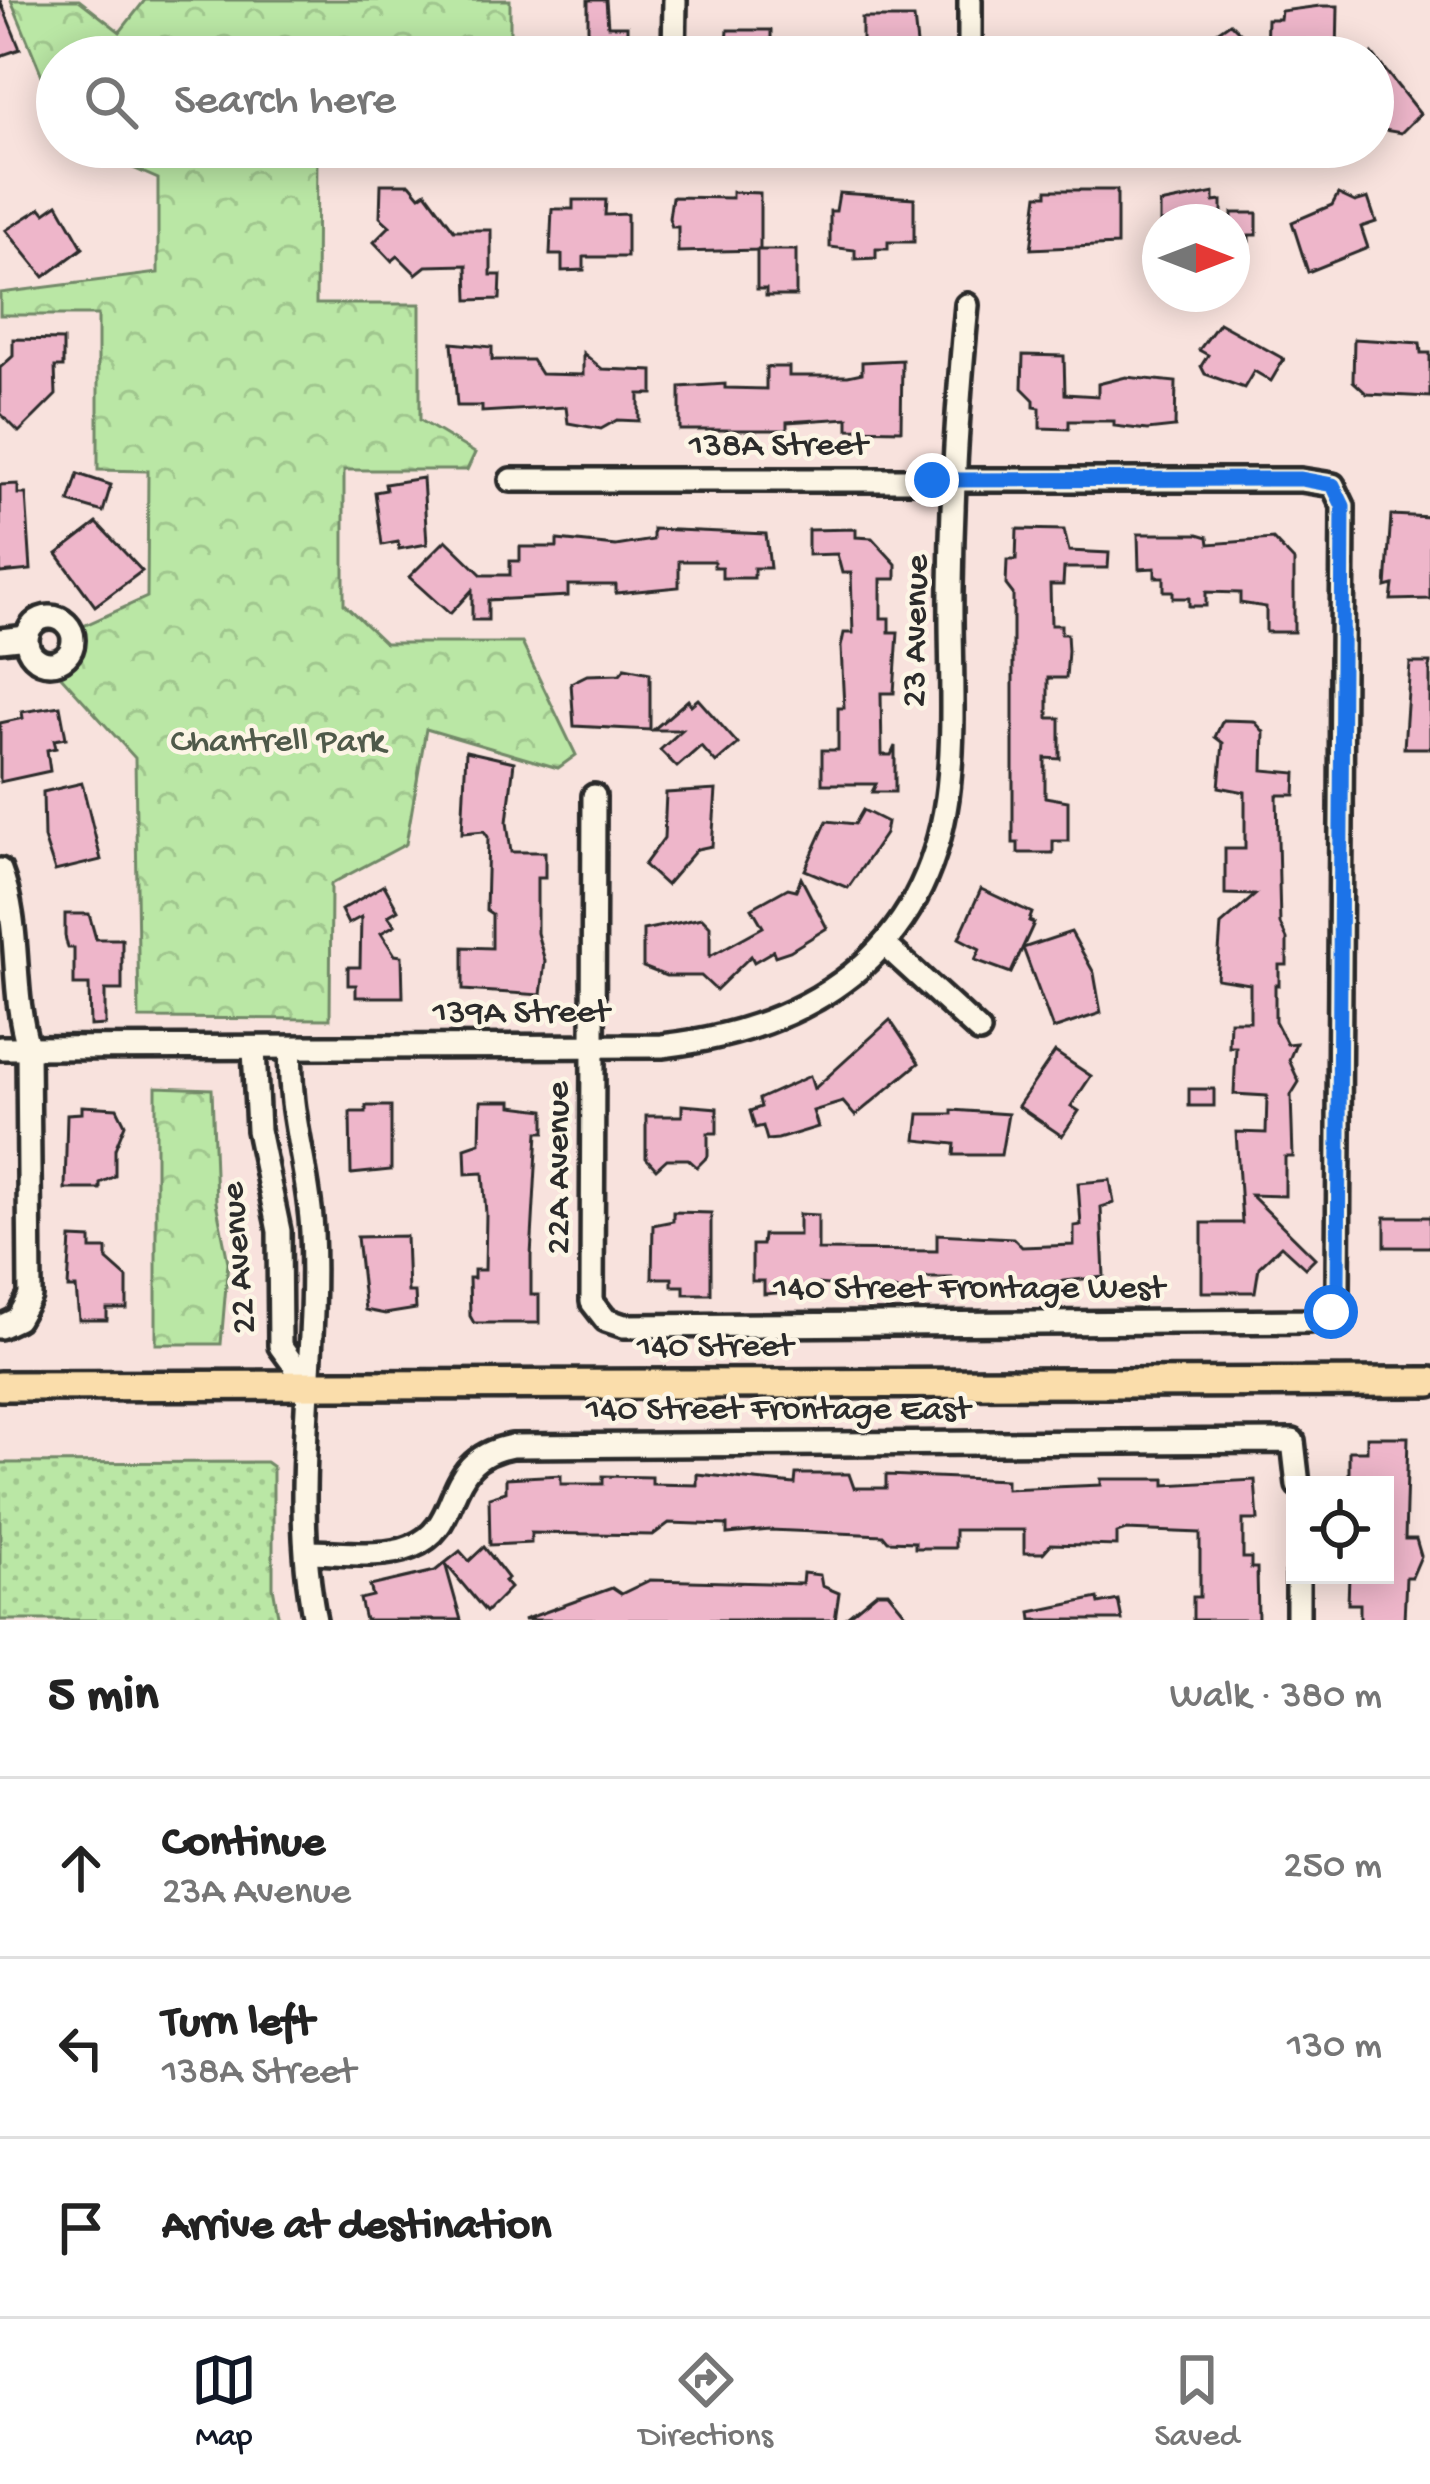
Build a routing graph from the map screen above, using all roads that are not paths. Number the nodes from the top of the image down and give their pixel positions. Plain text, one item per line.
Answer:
1 (675, 0) edge
2 (970, 0) edge
3 (674, 36) edge
4 (970, 36) edge
5 (968, 304) dead end
6 (952, 479) junction
7 (511, 481) dead end
8 (27, 637) dead end
9 (0, 640) edge
10 (594, 796) dead end
11 (0, 870) edge
12 (884, 944) junction
13 (979, 1031) dead end
14 (28, 1046) junction
15 (594, 1046) junction
16 (0, 1048) edge
17 (291, 1048) junction
18 (254, 1049) junction
19 (312, 1228) junction
20 (278, 1231) junction
21 (1331, 1312) joint
22 (606, 1320) joint
23 (0, 1327) edge
24 (1430, 1382) edge
25 (307, 1383) junction
26 (0, 1386) edge
27 (1298, 1476) edge
28 (307, 1552) junction
29 (1298, 1584) edge
30 (315, 1620) edge
31 (1298, 1620) edge

1 - 3 street
2 - 4 street
5 - 6 street, 23 Avenue
6 - 7 street, 138A Street
6 - 12 street, 23 Avenue
6 - 21 street, 138A Street
8 - 9 street
10 - 15 street, 22A Avenue
11 - 14 street
12 - 13 street
12 - 15 street, 139A Street
14 - 16 street, 139A Street
14 - 18 street, 139A Street
14 - 23 street
15 - 17 street, 139A Street
15 - 22 street, 22A Avenue
17 - 18 street, 139A Street
17 - 19 street, 22 Avenue
18 - 20 street, 22 Avenue
19 - 20 street
19 - 25 street, 22 Avenue
20 - 25 street, 22 Avenue
21 - 22 street, 140 Street Frontage West
24 - 25 main road, 140 Street
25 - 26 main road, 140 Street
25 - 28 street, 22 Avenue
27 - 28 street, 140 Street Frontage East
28 - 30 street, 22 Avenue
29 - 31 street

